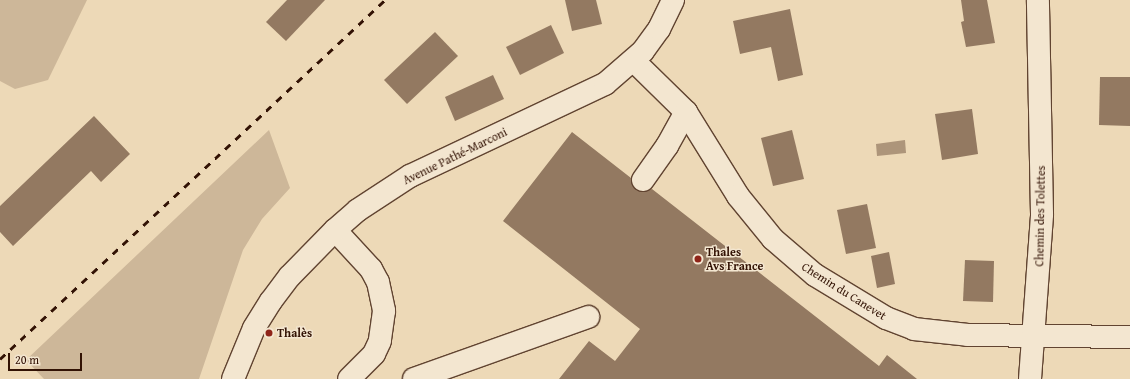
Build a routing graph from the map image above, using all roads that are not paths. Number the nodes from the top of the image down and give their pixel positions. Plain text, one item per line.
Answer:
1 (673, 0) edge
2 (1038, 0) edge
3 (634, 61) junction
4 (686, 112) junction
5 (643, 180) dead end
6 (335, 230) junction
7 (588, 317) dead end
8 (1035, 337) junction
9 (1130, 337) edge
10 (232, 379) edge
11 (349, 379) edge
12 (414, 379) edge
13 (1030, 379) edge

1 - 3 street, Avenue Pathé-Marconi
2 - 8 street, Chemin des Tolettes
3 - 4 street, Chemin du Canevet
3 - 6 street, Avenue Pathé-Marconi
4 - 5 street
4 - 8 street, Chemin du Canevet
6 - 10 street, Avenue Pathé-Marconi
6 - 11 street
7 - 12 street
8 - 9 street
8 - 13 street

